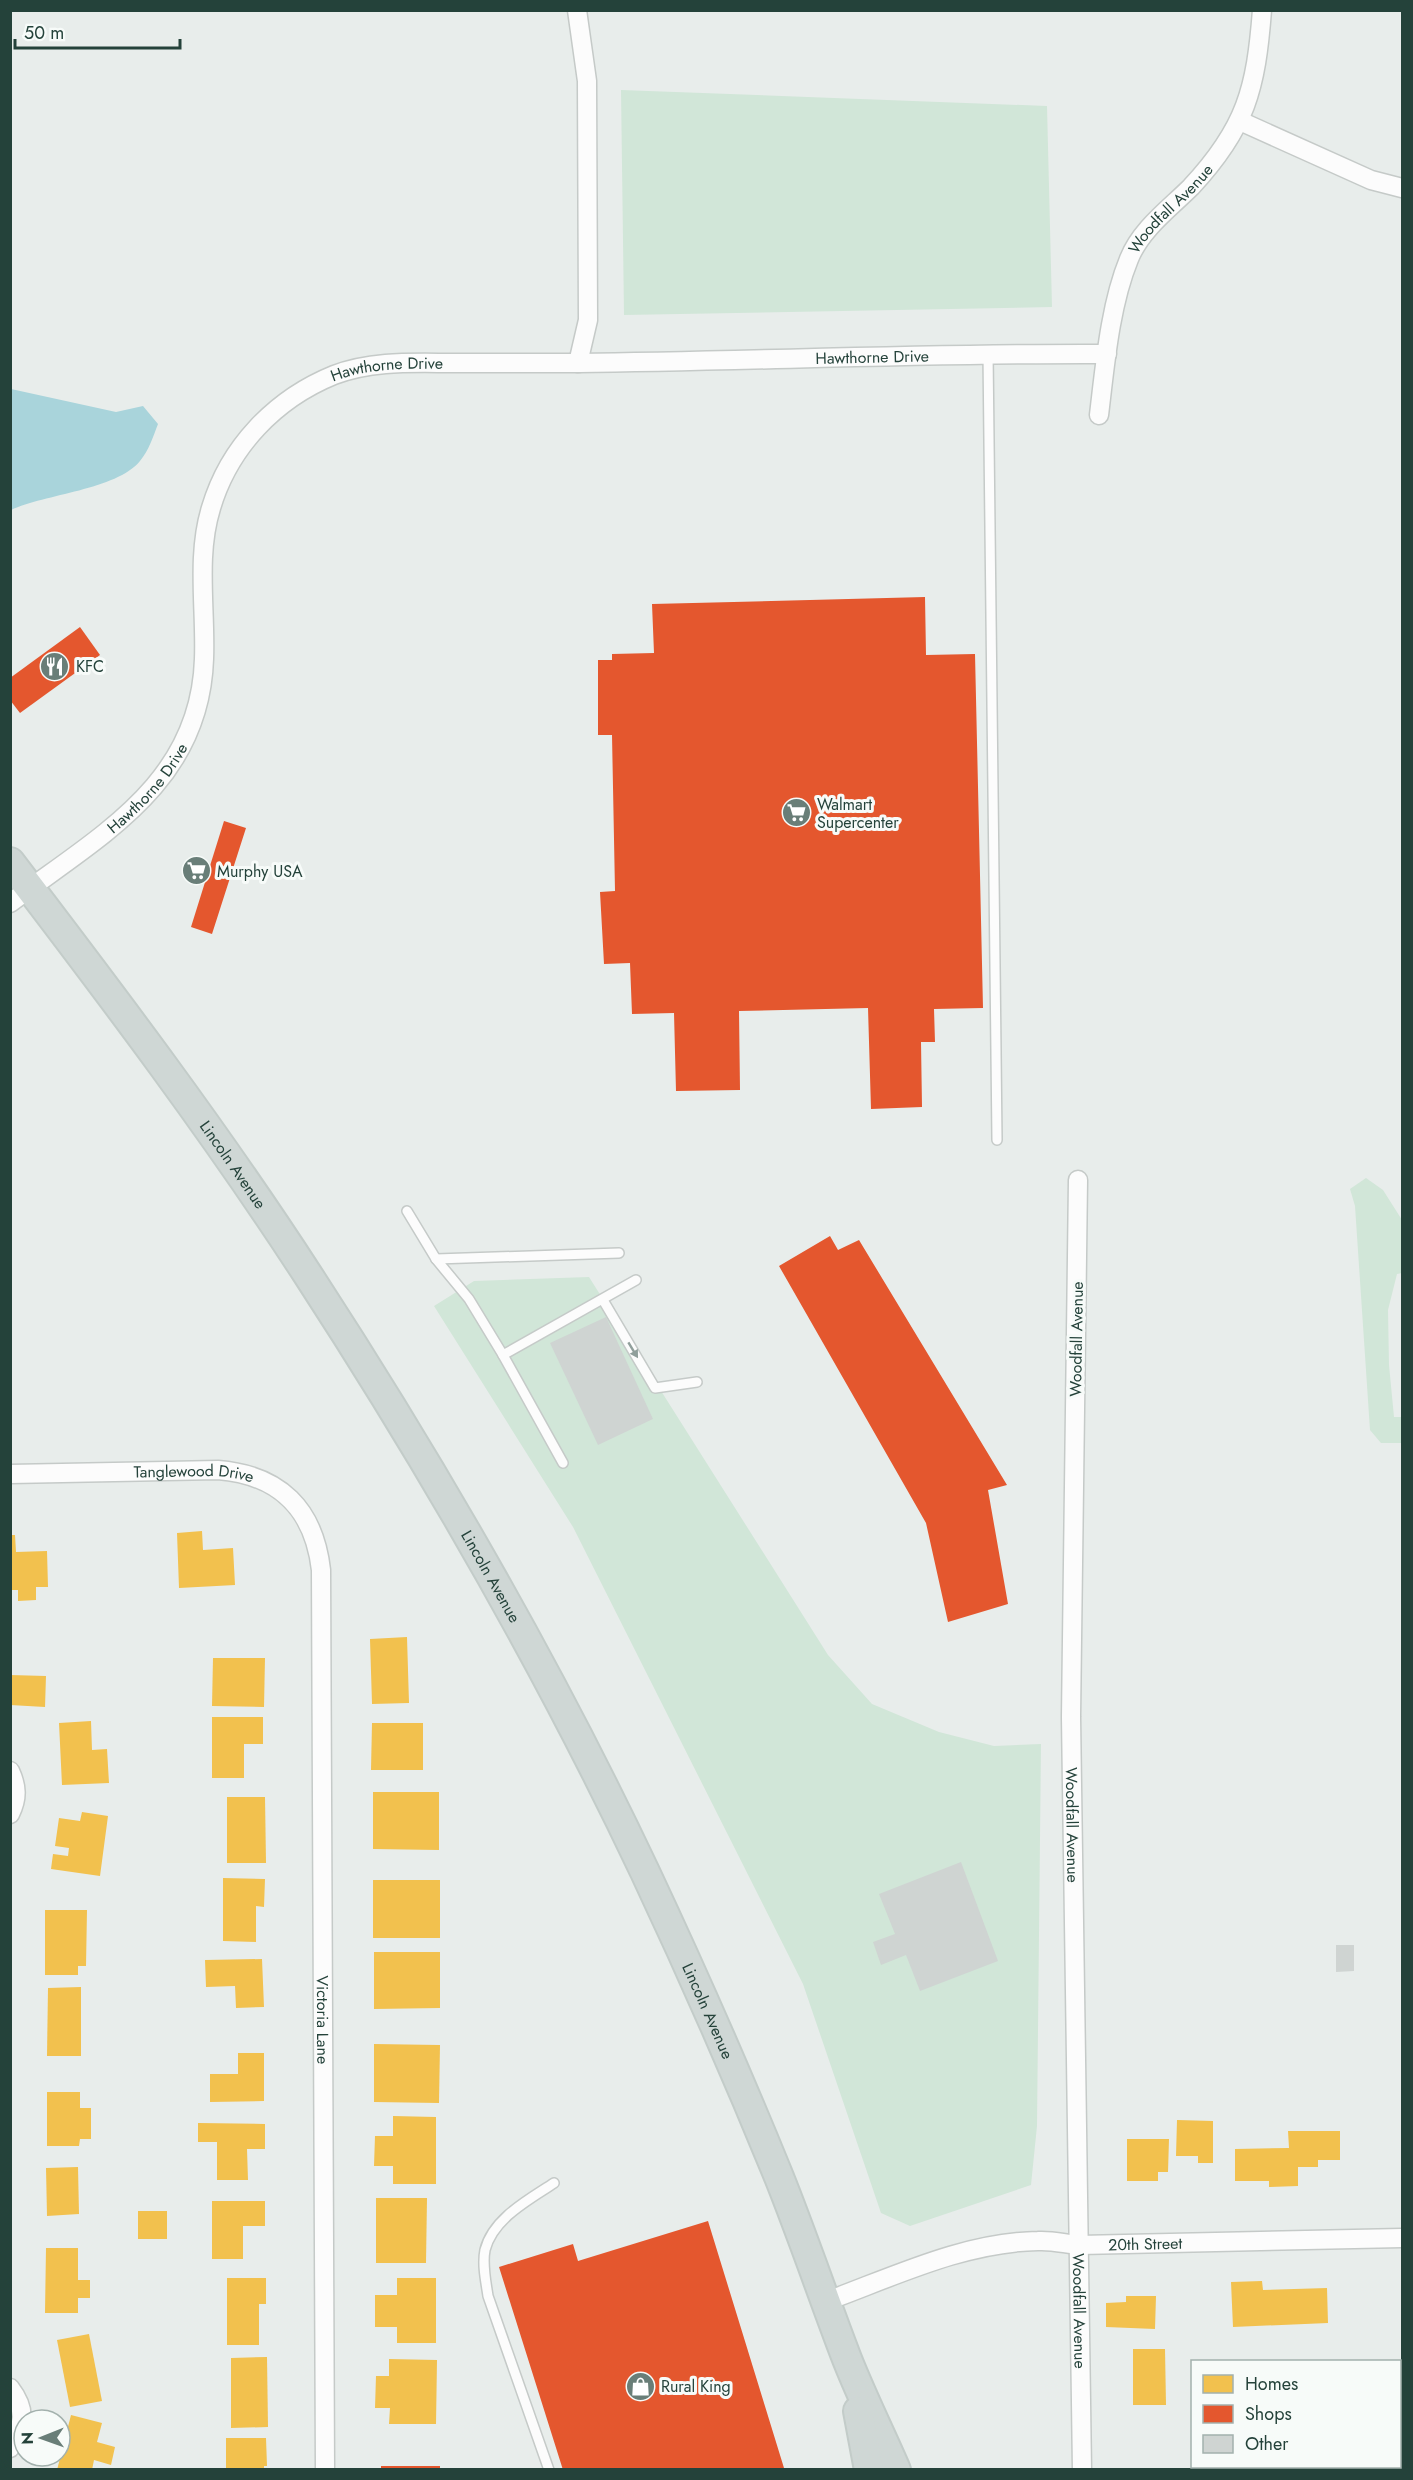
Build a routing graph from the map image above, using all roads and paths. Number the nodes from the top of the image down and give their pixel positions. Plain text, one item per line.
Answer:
1 (577, 10) edge
2 (1262, 10) edge
3 (1240, 121) junction
4 (1402, 188) edge
5 (988, 353) junction
6 (1107, 354) junction
7 (578, 363) junction
8 (1099, 415) dead end
9 (10, 862) edge
10 (20, 896) edge
11 (997, 1140) dead end
12 (1078, 1180) dead end
13 (407, 1211) dead end
14 (619, 1253) dead end
15 (436, 1259) junction
16 (636, 1280) dead end
17 (603, 1300) junction
18 (503, 1355) junction
19 (697, 1382) dead end
20 (563, 1463) dead end
21 (10, 1474) edge
22 (321, 1570) joint
23 (10, 1771) edge
24 (10, 1814) edge
25 (554, 2183) dead end
26 (1402, 2238) edge
27 (1080, 2246) junction
28 (827, 2301) junction
29 (849, 2362) junction
30 (10, 2388) edge
31 (10, 2448) edge
32 (325, 2469) edge
33 (549, 2469) edge
34 (869, 2469) edge
35 (896, 2469) edge
36 (1082, 2469) edge

1 - 7 street
2 - 3 street, Woodfall Avenue
3 - 4 street
3 - 6 street, Woodfall Avenue
5 - 6 street, Hawthorne Drive
5 - 7 street, Hawthorne Drive
5 - 11 lane
6 - 8 street, Woodfall Avenue
7 - 10 street, Hawthorne Drive
9 - 10 main road, Lincoln Avenue
10 - 28 main road, Lincoln Avenue
12 - 27 street, Woodfall Avenue
13 - 15 lane
14 - 15 lane
15 - 18 lane
16 - 17 lane
17 - 18 lane
17 -> 19 lane
18 - 20 lane
21 - 22 street, Tanglewood Drive
22 - 32 street, Victoria Lane
23 - 24 street
25 - 33 lane
26 - 27 street, 20th Street
27 - 28 street, 20th Street
27 - 36 street, Woodfall Avenue
28 - 29 main road, Lincoln Avenue
29 - 34 main road, Lincoln Avenue
29 - 35 main road, Lincoln Avenue
30 - 31 street

